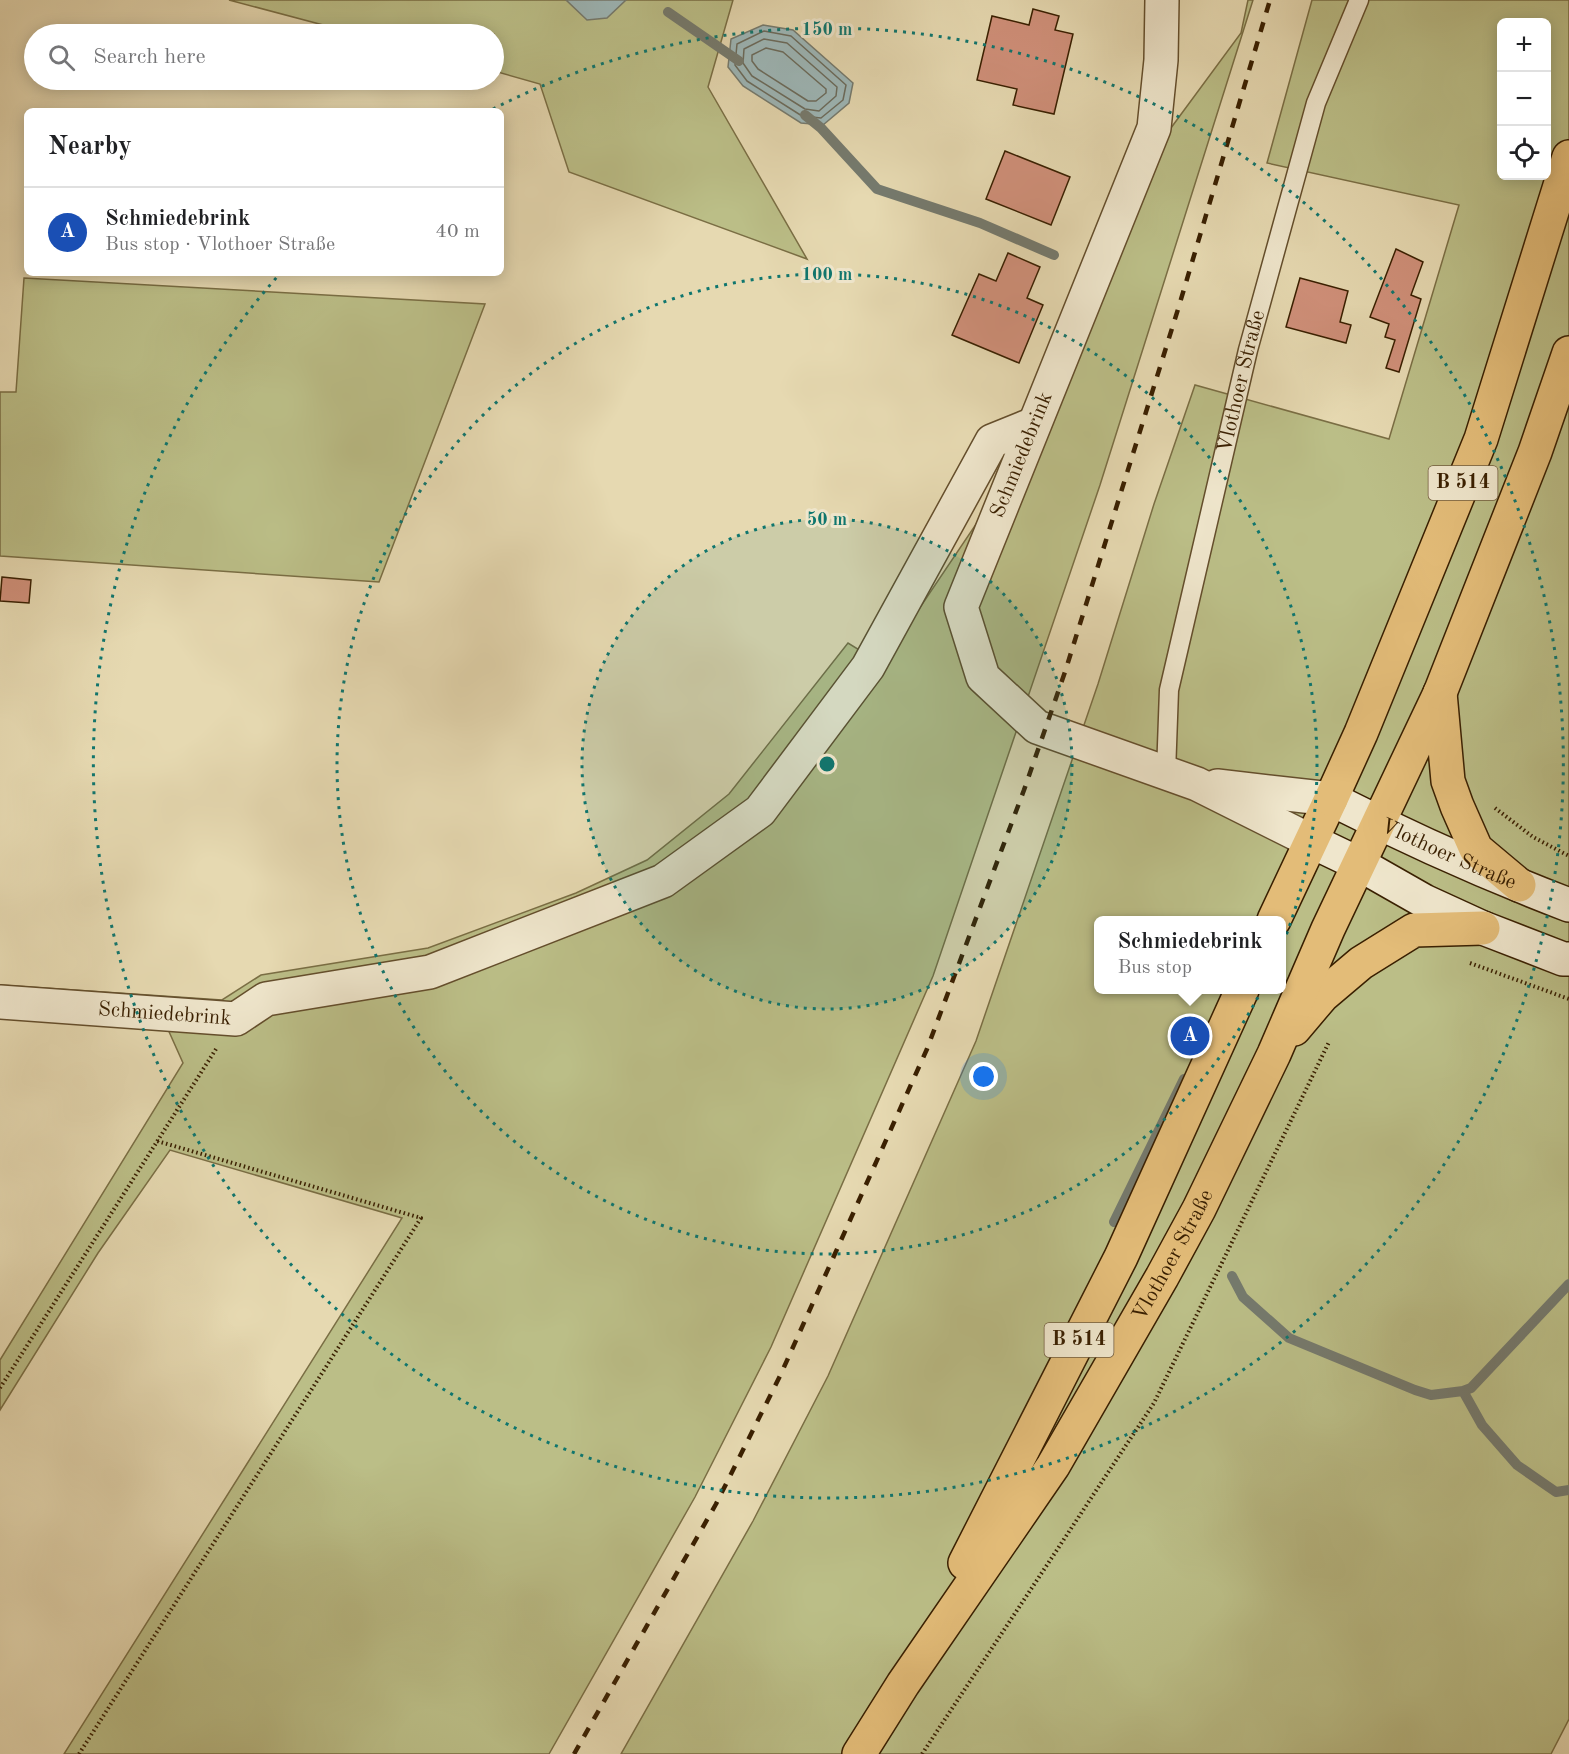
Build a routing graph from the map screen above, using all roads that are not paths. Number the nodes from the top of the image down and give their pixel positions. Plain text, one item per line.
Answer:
1 (1162, 0) edge
2 (1359, 0) edge
3 (1569, 158) edge
4 (1569, 353) edge
5 (1034, 424) junction
6 (1440, 693) junction
7 (1166, 773) junction
8 (1197, 784) junction
9 (1331, 799) junction
10 (1378, 823) junction
11 (1311, 841) junction
12 (1359, 864) junction
13 (1519, 885) junction
14 (1569, 905) edge
15 (1276, 916) edge
16 (1483, 928) junction
17 (1569, 959) edge
18 (1240, 994) edge
19 (0, 1002) edge
20 (1274, 1054) junction
21 (903, 1684) junction
22 (859, 1754) edge

1 - 5 street, Schmiedebrink
2 - 7 lane, Vlothoer Straße
3 - 9 main road, B 514
4 - 6 main road, B 514
5 - 7 street, Schmiedebrink
5 - 19 street, Schmiedebrink
6 - 10 main road, B 514
6 - 13 main road
7 - 8 street, Schmiedebrink
8 - 9 street, Schmiedebrink
8 - 11 street, Schmiedebrink
9 - 10 street, Vlothoer Straße
9 - 11 main road, B 514
10 - 12 main road, B 514
10 - 13 street, Vlothoer Straße
11 - 12 street
11 - 15 main road, B 514
12 - 16 street
12 - 20 main road, Vlothoer Straße / B 514
13 - 14 street, Vlothoer Straße
16 - 17 street
16 - 20 main road
18 - 21 main road, Vlothoer Straße / B 514
20 - 21 main road, Vlothoer Straße / B 514
21 - 22 main road, Vlothoer Straße / B 514

